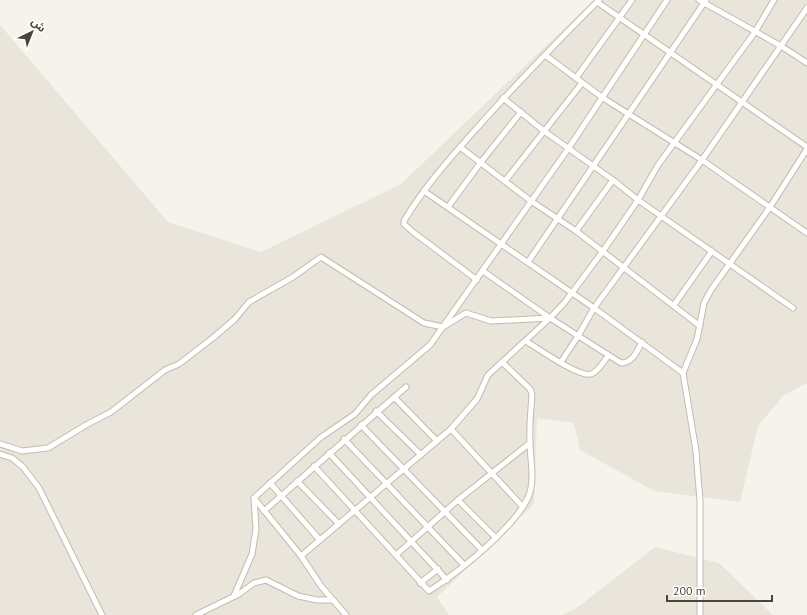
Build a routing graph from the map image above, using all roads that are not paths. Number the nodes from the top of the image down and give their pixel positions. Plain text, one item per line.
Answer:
1 (632, 0) edge
2 (668, 0) edge
3 (774, 0) edge
4 (598, 1) edge
5 (702, 1) edge
6 (807, 8) edge
7 (619, 17) junction
8 (755, 32) junction
9 (644, 34) junction
10 (781, 46) junction
11 (670, 53) junction
12 (545, 55) junction
13 (807, 63) edge
14 (576, 78) junction
15 (582, 83) junction
16 (716, 84) junction
17 (503, 98) junction
18 (603, 98) junction
19 (742, 102) junction
20 (522, 112) junction
21 (628, 114) junction
22 (544, 131) junction
23 (676, 143) junction
24 (460, 147) junction
25 (807, 148) edge
26 (568, 149) junction
27 (702, 160) junction
28 (481, 162) junction
29 (593, 166) junction
30 (613, 180) junction
31 (505, 181) junction
32 (424, 191) junction
33 (638, 200) junction
34 (531, 201) junction
35 (448, 207) junction
36 (770, 207) junction
37 (660, 216) junction
38 (558, 220) junction
39 (576, 232) junction
40 (807, 233) edge
41 (502, 244) junction
42 (603, 251) junction
43 (712, 251) junction
44 (528, 262) junction
45 (730, 263) junction
46 (623, 267) junction
47 (483, 271) junction
48 (476, 280) junction
49 (572, 293) junction
50 (674, 305) junction
51 (594, 308) junction
52 (793, 308) dead end
53 (550, 318) junction
54 (700, 326) junction
55 (443, 327) junction
56 (578, 336) junction
57 (526, 341) junction
58 (642, 342) junction
59 (608, 356) junction
60 (502, 362) junction
61 (561, 362) junction
62 (683, 373) junction
63 (406, 387) dead end
64 (394, 397) junction
65 (376, 411) junction
66 (361, 425) junction
67 (451, 429) junction
68 (344, 439) junction
69 (437, 441) junction
70 (530, 443) junction
71 (0, 444) edge
72 (329, 453) junction
73 (0, 454) edge
74 (421, 456) junction
75 (314, 466) junction
76 (404, 470) junction
77 (491, 473) junction
78 (298, 480) junction
79 (270, 483) junction
80 (387, 484) junction
81 (282, 495) junction
82 (254, 498) junction
83 (371, 498) junction
84 (458, 500) junction
85 (522, 506) junction
86 (264, 510) junction
87 (354, 510) junction
88 (445, 512) junction
89 (339, 524) junction
90 (428, 526) junction
91 (496, 538) junction
92 (320, 539) junction
93 (411, 540) junction
94 (482, 550) junction
95 (396, 555) junction
96 (301, 556) junction
97 (464, 565) junction
98 (438, 569) junction
99 (447, 580) junction
100 (420, 583) junction
101 (234, 596) junction
102 (333, 600) junction
103 (102, 615) edge
104 (197, 615) edge
105 (346, 615) edge
106 (700, 615) edge

1 - 7 street
2 - 9 street
3 - 8 street
4 - 7 street
4 - 12 street
5 - 8 street
5 - 11 street
6 - 10 street
7 - 9 street
7 - 14 street
8 - 10 street
8 - 16 street
9 - 11 street
9 - 18 street
10 - 13 street
10 - 19 street
11 - 16 street
11 - 21 street
12 - 14 street
12 - 17 street
14 - 15 street
15 - 18 street
15 - 22 street
16 - 19 street
16 - 23 street
17 - 20 street
17 - 24 street
18 - 21 street
18 - 26 street
19 - 25 street
19 - 27 street
20 - 22 street
20 - 28 street
21 - 23 street
21 - 29 street
22 - 26 street
22 - 31 street
23 - 27 street
23 - 33 street
24 - 28 street
24 - 32 street
25 - 36 street
26 - 29 street
26 - 34 street
27 - 36 street
27 - 37 street
28 - 31 street
28 - 35 street
29 - 30 street
29 - 38 street
30 - 33 street
30 - 39 street
31 - 34 street
32 - 35 street
32 - 48 street
33 - 37 street
33 - 42 street
34 - 38 street
34 - 41 street
35 - 41 street
36 - 40 street
36 - 45 street
37 - 43 street
37 - 46 street
38 - 39 street
38 - 44 street
39 - 42 street
41 - 44 street
41 - 47 street
42 - 46 street
42 - 49 street
43 - 45 street
43 - 50 street
44 - 49 street
45 - 52 street
45 - 54 street
46 - 50 street
46 - 51 street
47 - 48 street
47 - 53 street
48 - 55 street
49 - 51 street
49 - 53 street
50 - 54 street
51 - 56 street
51 - 58 street
53 - 55 street
53 - 56 street
53 - 57 street
54 - 62 street
55 - 71 street
55 - 79 street
56 - 59 street
56 - 61 street
57 - 60 street
57 - 61 street
58 - 59 street
58 - 62 street
59 - 61 street
60 - 67 street
60 - 70 street
62 - 106 street
63 - 64 street
64 - 65 street
64 - 69 street
65 - 66 street
65 - 74 street
66 - 68 street
66 - 76 street
67 - 69 street
67 - 77 street
68 - 72 street
68 - 80 street
69 - 74 street
70 - 77 street
70 - 85 street
72 - 75 street
72 - 83 street
73 - 103 street
74 - 76 street
75 - 78 street
75 - 87 street
76 - 80 street
76 - 88 street
77 - 84 street
77 - 85 street
78 - 81 street
78 - 89 street
79 - 81 street
79 - 82 street
80 - 83 street
80 - 90 street
81 - 86 street
81 - 92 street
82 - 86 street
82 - 101 street
83 - 87 street
83 - 93 street
84 - 88 street
84 - 91 street
85 - 91 street
86 - 96 street
87 - 89 street
87 - 95 street
88 - 90 street
88 - 94 street
89 - 92 street
90 - 93 street
90 - 97 street
91 - 94 street
92 - 96 street
93 - 95 street
93 - 98 street
94 - 97 street
95 - 100 street
96 - 102 street
97 - 99 street
98 - 99 street
98 - 100 street
99 - 100 street
101 - 102 street
101 - 104 street
102 - 105 street

